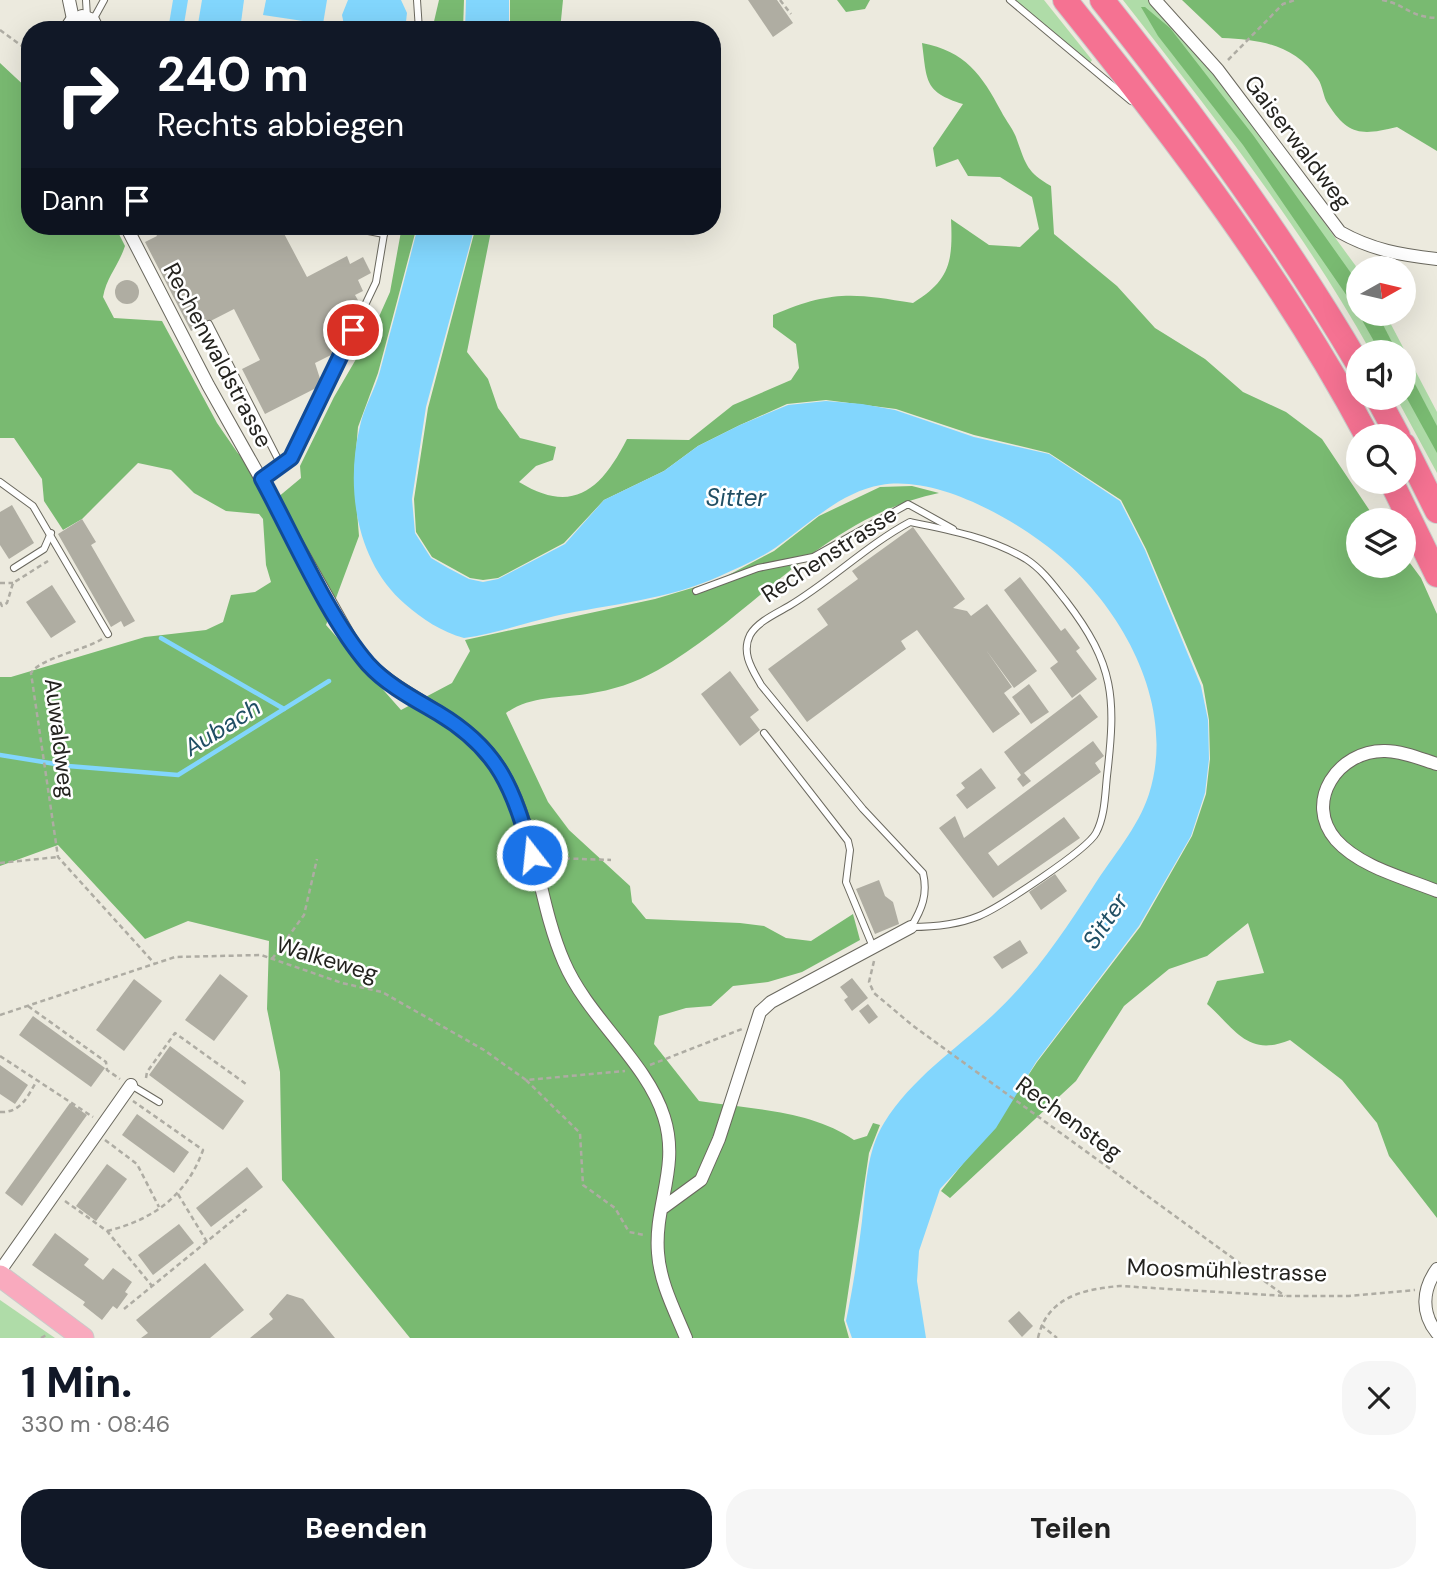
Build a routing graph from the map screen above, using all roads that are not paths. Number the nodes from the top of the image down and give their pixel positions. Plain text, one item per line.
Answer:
1 (69, 0) edge
2 (86, 0) edge
3 (104, 0) edge
4 (417, 0) edge
5 (1010, 0) edge
6 (1065, 0) edge
7 (1102, 0) edge
8 (1156, 0) edge
9 (69, 21) edge
10 (92, 21) edge
11 (94, 21) edge
12 (418, 21) edge
13 (1161, 122) junction
14 (131, 235) edge
15 (384, 235) edge
16 (1437, 258) edge
17 (209, 324) dead end
18 (1346, 344) edge
19 (1360, 424) edge
20 (282, 467) junction
21 (1416, 469) edge
22 (262, 479) junction
23 (0, 482) edge
24 (1397, 494) edge
25 (1437, 511) edge
26 (958, 531) junction
27 (51, 533) junction
28 (58, 547) junction
29 (44, 549) junction
30 (14, 568) dead end
31 (1437, 575) edge
32 (696, 592) dead end
33 (108, 634) road end
34 (764, 733) dead end
35 (1437, 764) edge
36 (1437, 891) edge
37 (912, 927) junction
38 (873, 947) junction
39 (131, 1092) joint
40 (159, 1102) dead end
41 (664, 1208) junction
42 (1437, 1269) edge
43 (0, 1273) edge
44 (1437, 1333) edge
45 (83, 1338) edge
46 (686, 1338) edge

1 - 9 street
2 - 10 lane
3 - 11 lane
4 - 12 lane
5 - 13 lane
6 - 13 highway
7 - 18 highway
8 - 16 street, Gaiserwaldweg
13 - 19 highway
14 - 22 street, Rechenwaldstrasse
15 - 20 lane
17 - 20 lane
20 - 22 lane
21 - 25 highway
22 - 41 street, Rechenwaldstrasse
23 - 27 lane
24 - 31 highway
26 - 32 lane
26 - 37 lane, Rechenstrasse
26 - 37 lane, Rechenstrasse
27 - 28 lane
27 - 29 lane
28 - 29 lane
28 - 33 lane
29 - 30 lane
34 - 38 lane
35 - 36 street
37 - 38 street, Rechenstrasse
38 - 41 street, Rechenstrasse
39 - 40 lane
39 - 43 street
41 - 46 street
42 - 44 street
43 - 45 main road

